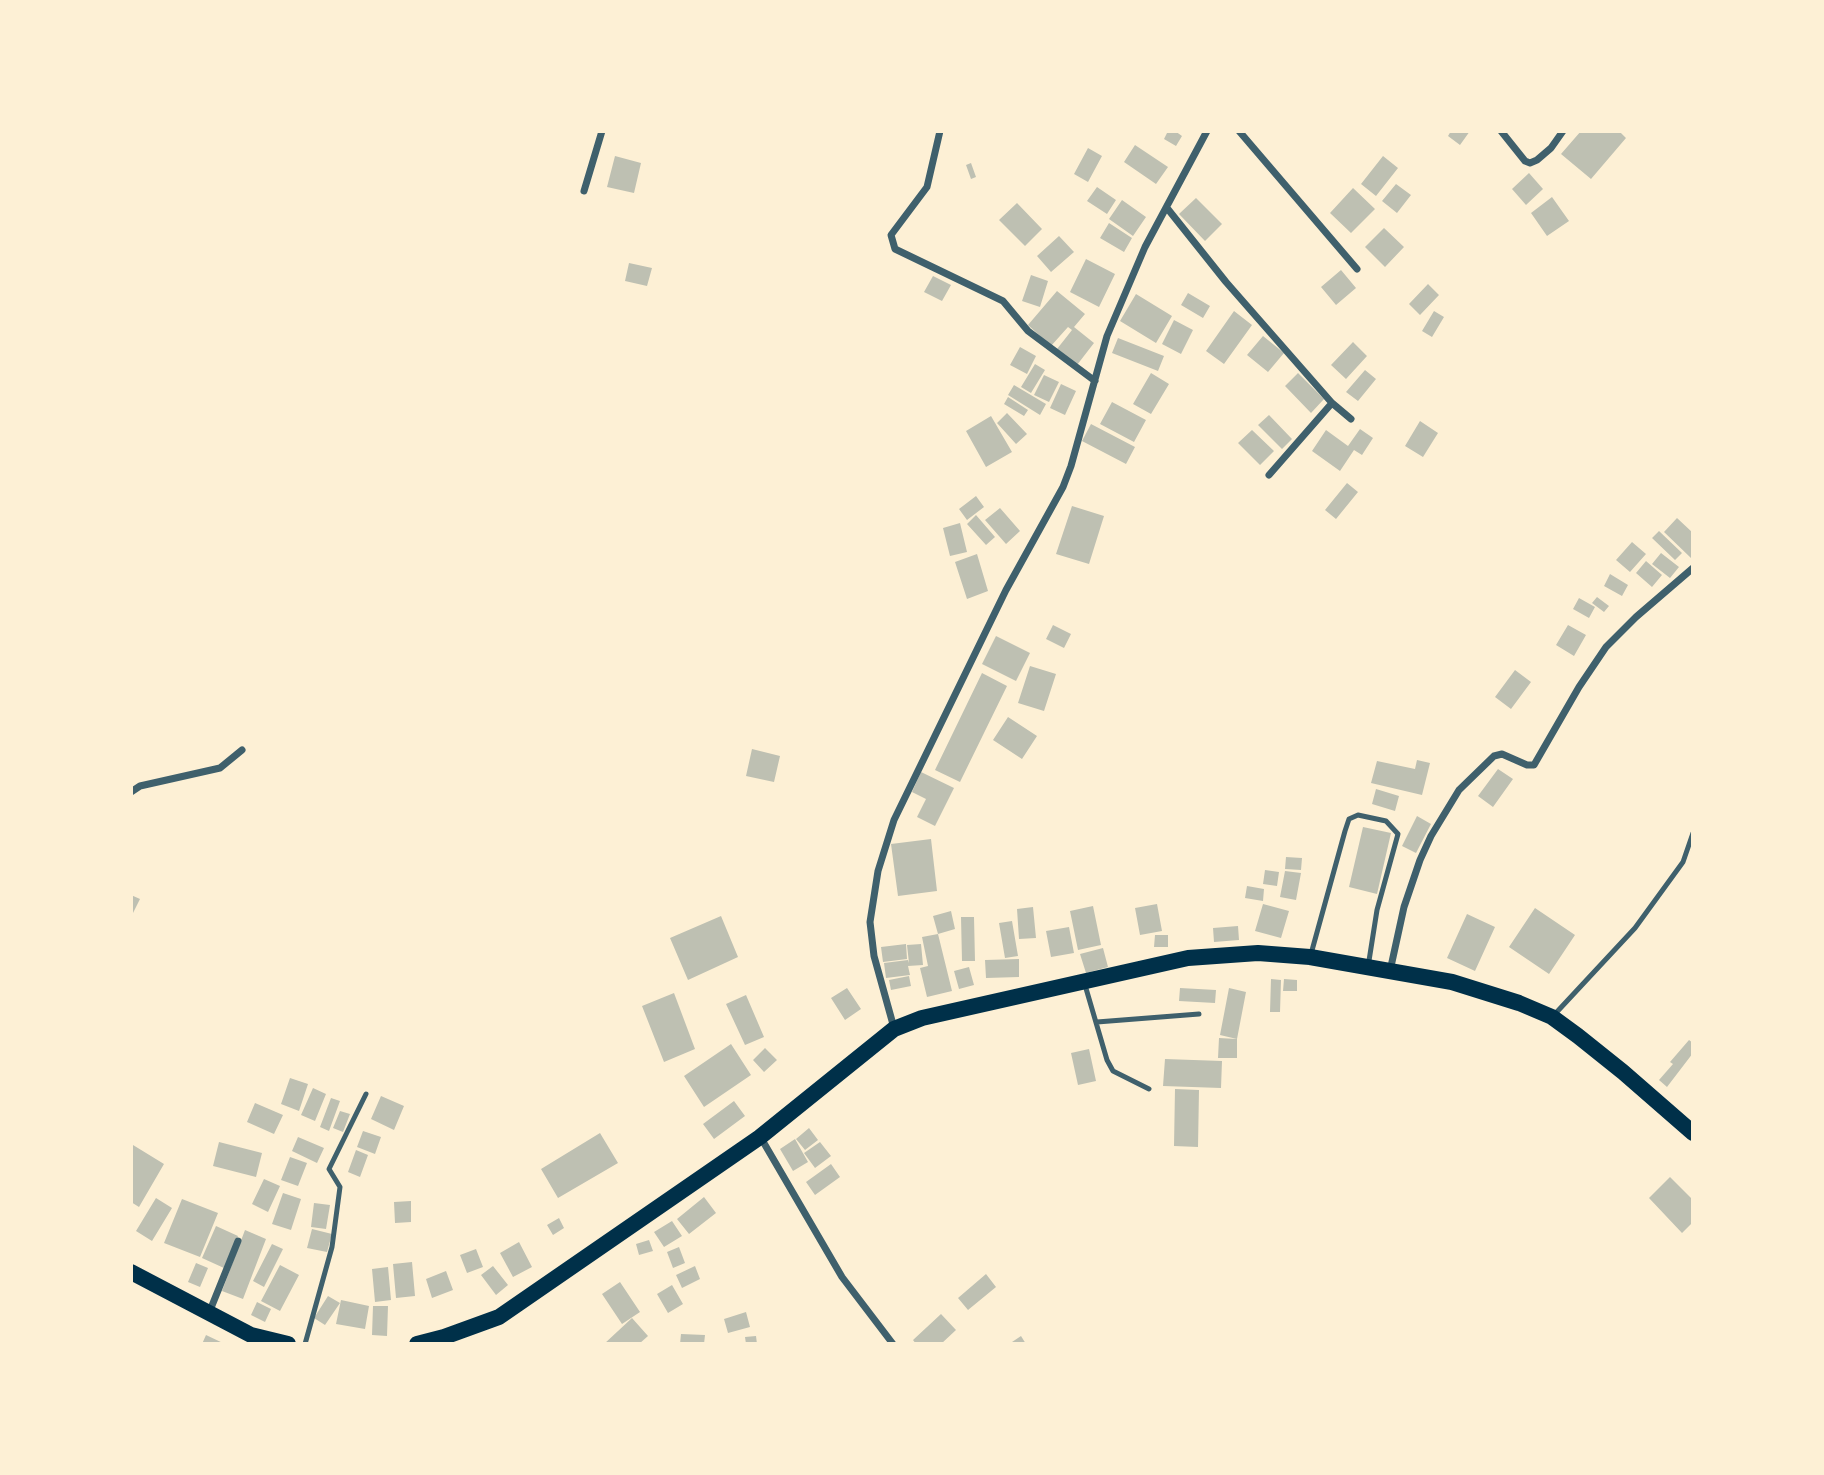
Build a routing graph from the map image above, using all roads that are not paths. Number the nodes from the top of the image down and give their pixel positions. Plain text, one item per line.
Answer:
1 (602, 131) edge
2 (940, 131) edge
3 (1239, 131) edge
4 (1501, 131) edge
5 (1563, 131) edge
6 (1204, 132) edge
7 (584, 191) dead end
8 (1167, 208) junction
9 (1357, 269) dead end
10 (1095, 380) junction
11 (1332, 403) junction
12 (1351, 419) dead end
13 (1269, 475) dead end
14 (1693, 568) edge
15 (242, 750) dead end
16 (131, 792) edge
17 (1693, 832) edge
18 (1310, 957) junction
19 (1368, 969) junction
20 (1390, 972) junction
21 (1084, 982) junction
22 (1199, 1014) dead end
23 (1552, 1017) junction
24 (1097, 1022) junction
25 (894, 1029) junction
26 (1149, 1089) dead end
27 (366, 1094) dead end
28 (1693, 1133) edge
29 (760, 1137) junction
30 (238, 1241) dead end
31 (133, 1277) edge
32 (209, 1314) junction
33 (288, 1344) edge
34 (304, 1344) edge
35 (417, 1344) edge
36 (893, 1344) edge

1 - 7 street
2 - 10 street
3 - 9 street
4 - 5 street
6 - 8 street
8 - 10 street
8 - 11 street
10 - 25 street
11 - 12 street
11 - 13 street
14 - 20 street
15 - 16 street
17 - 23 lane
18 - 19 highway
18 - 19 lane
18 - 21 highway
19 - 20 highway
20 - 23 highway
21 - 24 lane
21 - 25 highway
22 - 24 lane
23 - 28 highway
24 - 26 lane
25 - 29 highway
27 - 34 lane
29 - 35 highway
29 - 36 street
30 - 32 street
31 - 32 highway
32 - 33 highway

